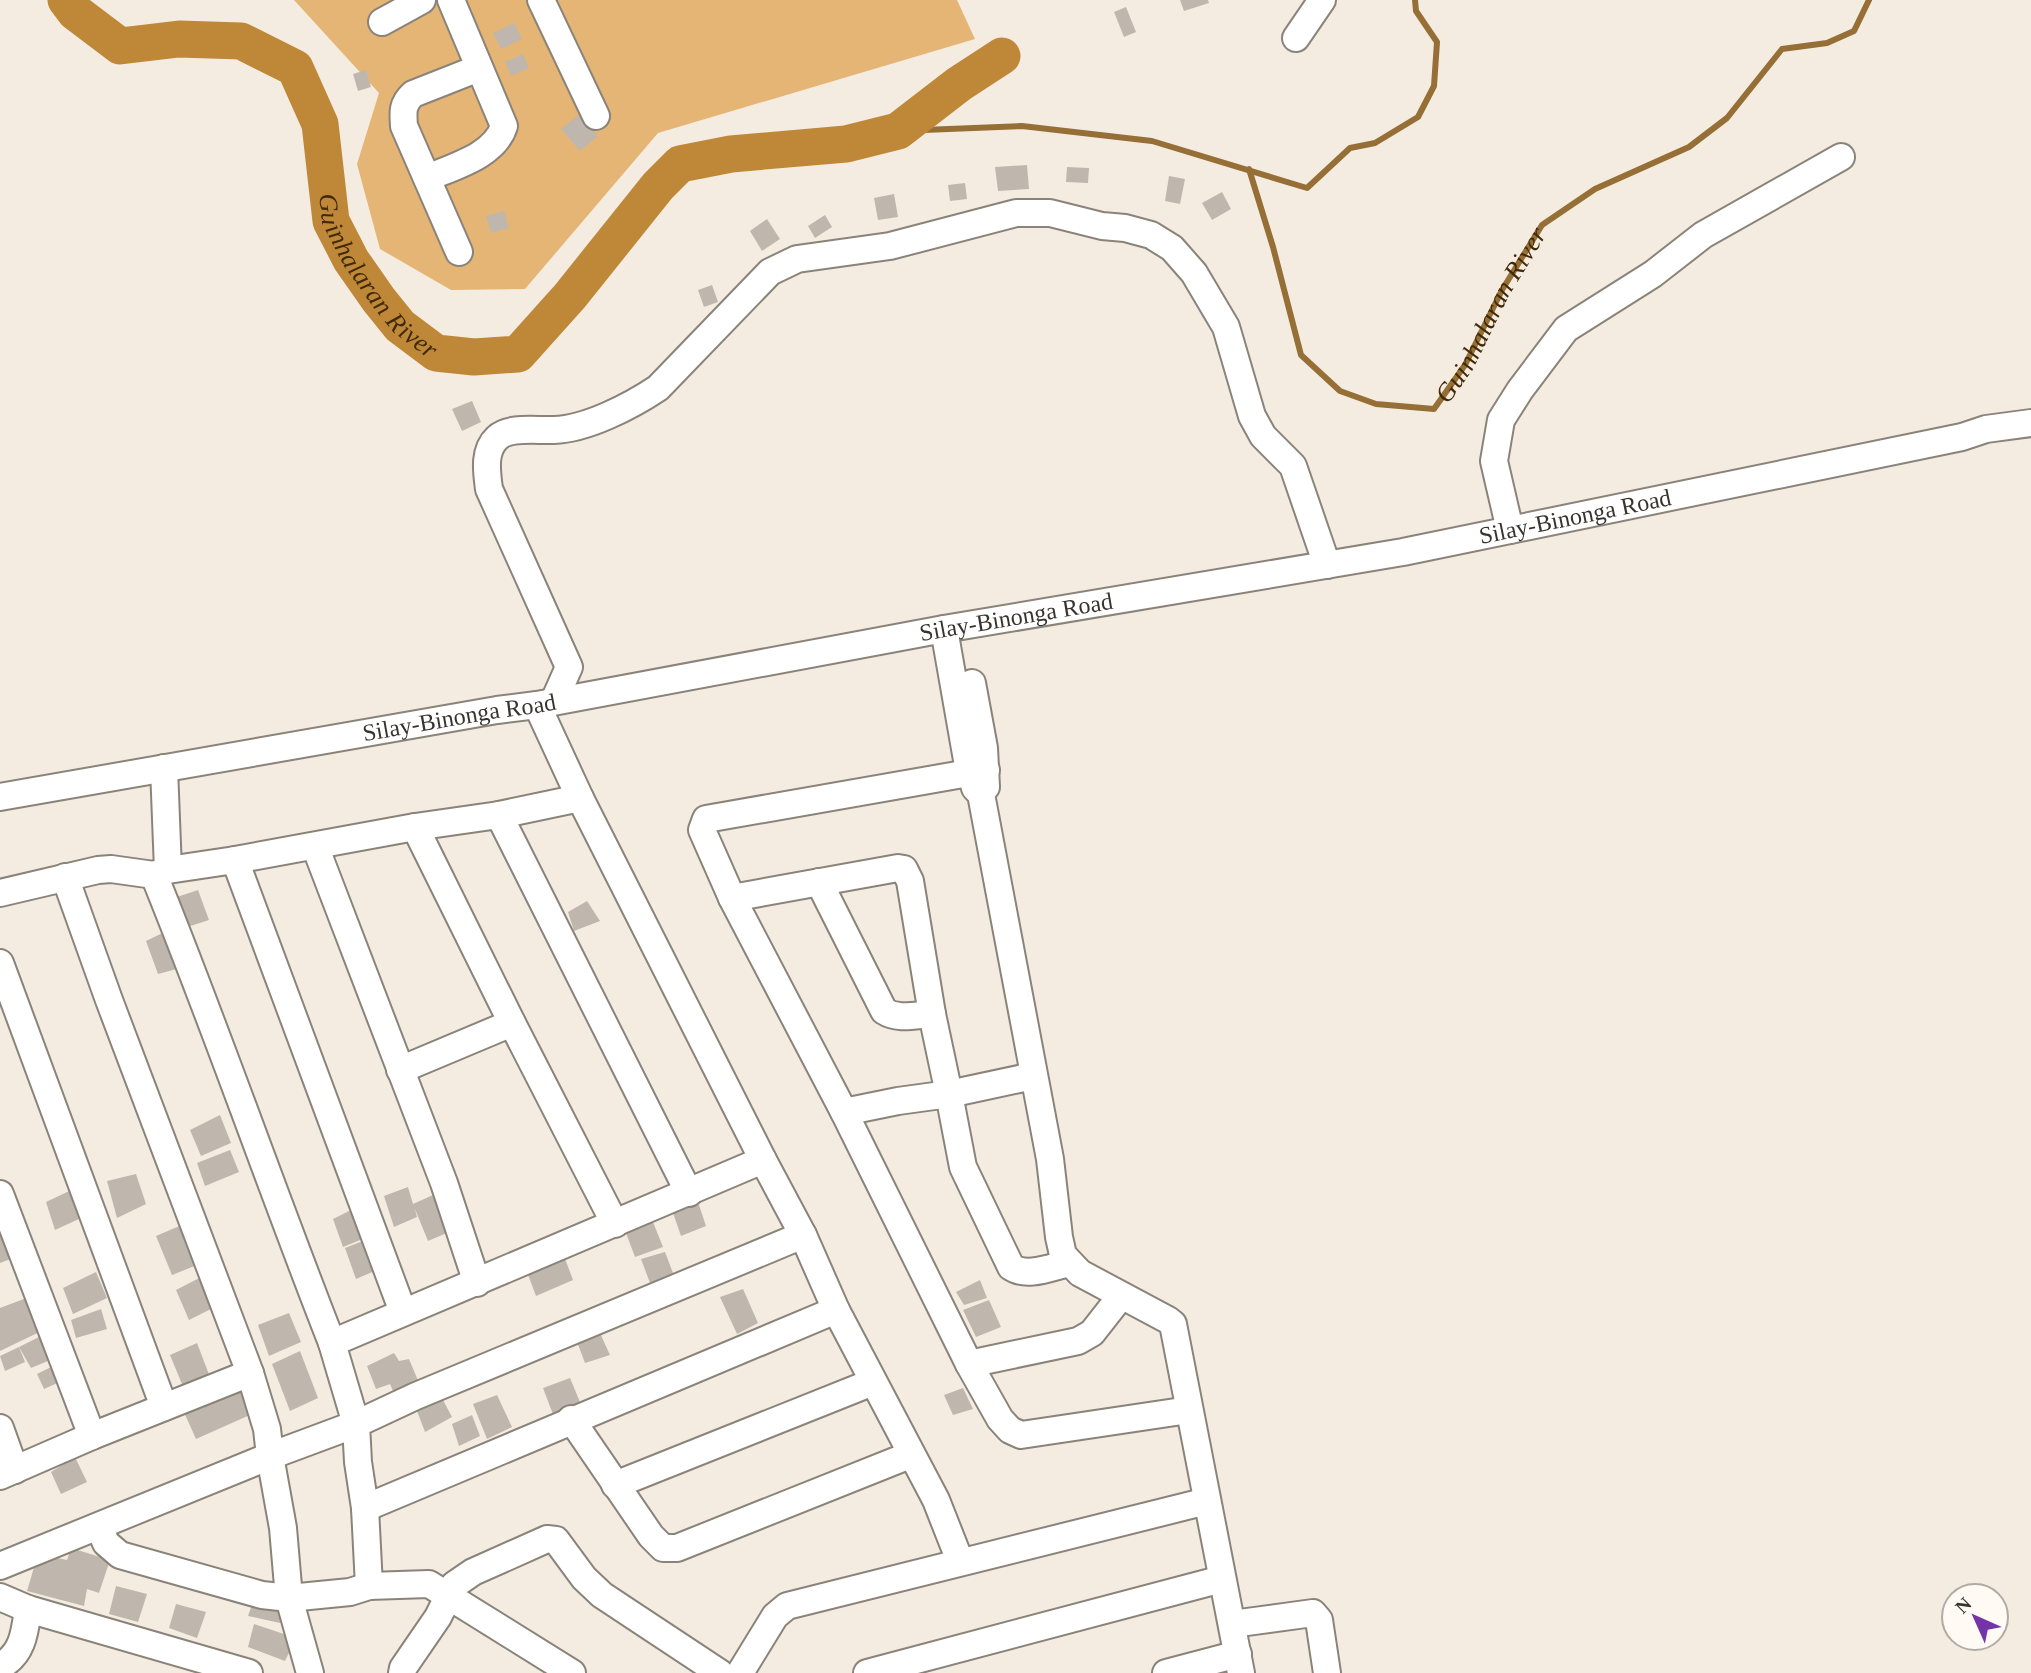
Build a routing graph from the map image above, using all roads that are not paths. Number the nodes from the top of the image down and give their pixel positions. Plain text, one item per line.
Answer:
1 (422, 0) edge
2 (451, 0) edge
3 (541, 0) edge
4 (1322, 0) edge
5 (382, 22) dead end
6 (1296, 38) dead end
7 (480, 68) junction
8 (596, 116) dead end
9 (1840, 157) dead end
10 (427, 178) junction
11 (459, 252) dead end
12 (2031, 424) edge
13 (1510, 530) junction
14 (1327, 565) junction
15 (953, 628) junction
16 (546, 703) junction
17 (164, 768) junction
18 (979, 779) junction
19 (0, 797) edge
20 (580, 798) junction
21 (499, 815) junction
22 (415, 827) junction
23 (315, 846) junction
24 (235, 860) junction
25 (161, 873) junction
26 (65, 877) junction
27 (819, 882) junction
28 (0, 893) edge
29 (732, 898) junction
30 (0, 963) edge
31 (932, 1014) junction
32 (512, 1023) junction
33 (400, 1070) junction
34 (1033, 1076) junction
35 (949, 1094) junction
36 (844, 1112) junction
37 (763, 1160) junction
38 (689, 1193) junction
39 (0, 1194) edge
40 (615, 1224) junction
41 (803, 1235) junction
42 (1069, 1263) junction
43 (477, 1283) junction
44 (1121, 1296) junction
45 (836, 1310) junction
46 (403, 1312) junction
47 (331, 1343) junction
48 (969, 1364) junction
49 (250, 1373) junction
50 (873, 1382) junction
51 (164, 1408) junction
52 (1189, 1410) junction
53 (571, 1419) junction
54 (355, 1424) junction
55 (0, 1428) edge
56 (92, 1436) junction
57 (910, 1455) junction
58 (270, 1456) junction
59 (8, 1473) edge
60 (615, 1485) junction
61 (1207, 1501) junction
62 (365, 1507) junction
63 (99, 1527) junction
64 (960, 1561) junction
65 (0, 1566) edge
66 (1223, 1579) junction
67 (369, 1586) junction
68 (0, 1597) edge
69 (447, 1597) junction
70 (289, 1598) junction
71 (28, 1609) junction
72 (1232, 1624) junction
73 (1239, 1664) edge
74 (183, 1665) edge
75 (0, 1666) edge
76 (249, 1673) edge
77 (310, 1673) edge
78 (402, 1673) edge
79 (572, 1673) edge
80 (720, 1673) edge
81 (740, 1673) edge
82 (867, 1673) edge
83 (1166, 1673) edge
84 (1326, 1673) edge

1 - 5 street
2 - 7 street
3 - 8 street
4 - 6 street
7 - 10 street
7 - 10 street
9 - 13 street
10 - 11 street
12 - 13 street, Silay-Binonga Road
13 - 14 street, Silay-Binonga Road
14 - 15 street, Silay-Binonga Road
14 - 16 street
15 - 16 street, Silay-Binonga Road
15 - 18 street
16 - 17 street, Silay-Binonga Road
16 - 20 street
17 - 19 street, Silay-Binonga Road
17 - 25 street
18 - 29 street
18 - 34 street
20 - 21 street
20 - 37 street
21 - 22 street
21 - 38 street
22 - 23 street
22 - 32 street
23 - 24 street
23 - 33 street
24 - 25 street
24 - 46 street
25 - 26 street
25 - 47 street
26 - 28 street
26 - 49 street
27 - 29 street
27 - 31 street
27 - 31 street
29 - 36 street
30 - 51 street
31 - 35 street
32 - 33 street
32 - 40 street
33 - 43 street
34 - 35 street
34 - 42 street
35 - 36 street
35 - 42 street
36 - 48 street
37 - 38 street
37 - 41 street
38 - 40 street
39 - 56 street
40 - 43 street
41 - 45 street
41 - 54 street
42 - 44 street
43 - 46 street
44 - 48 street
44 - 52 street
45 - 50 street
45 - 53 street
46 - 47 street
47 - 54 street
48 - 52 street
49 - 51 street
49 - 58 street
50 - 57 street
50 - 60 street
51 - 56 street
52 - 61 street
53 - 60 street
53 - 62 street
54 - 58 street
54 - 62 street
55 - 59 street
56 - 59 street
57 - 60 street
57 - 64 street
58 - 63 street
58 - 70 street
61 - 64 street
61 - 66 street
62 - 67 street
63 - 65 street
63 - 70 street
64 - 81 street
66 - 72 street
66 - 82 street
67 - 69 street
67 - 70 street
68 - 71 street
69 - 78 street
69 - 79 street
69 - 80 street
70 - 77 street
71 - 74 street
71 - 75 street
72 - 73 street
72 - 84 street
73 - 83 street
74 - 76 street

